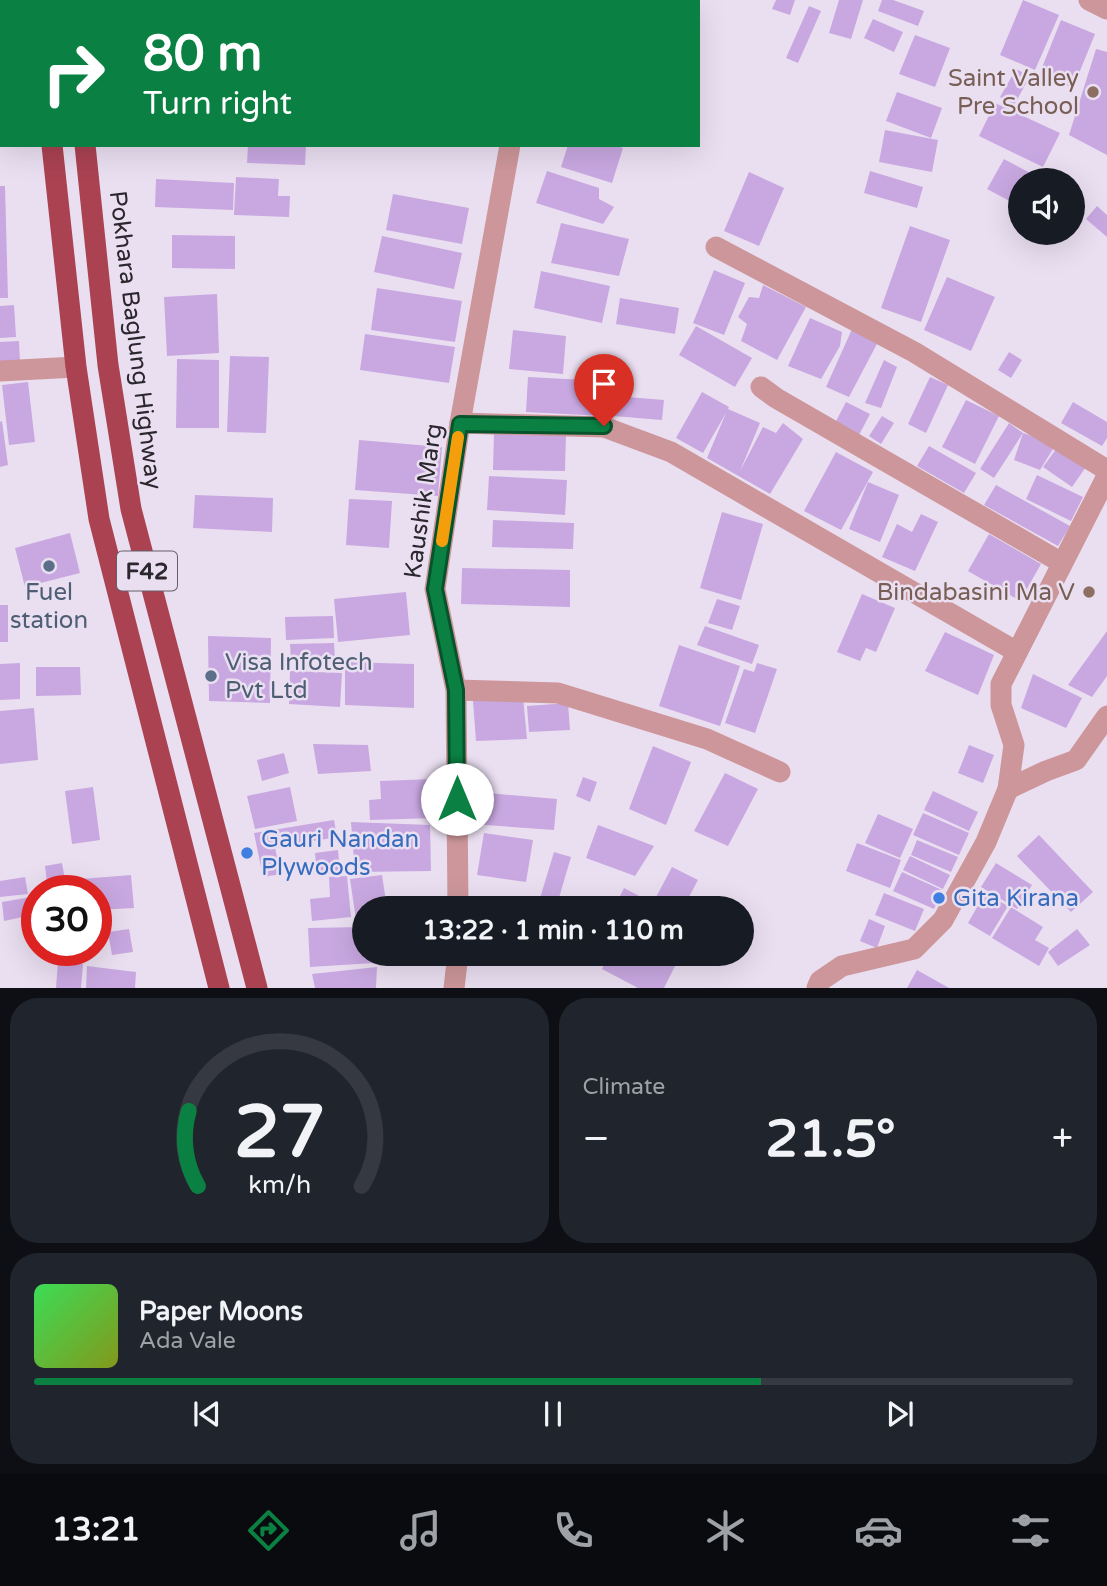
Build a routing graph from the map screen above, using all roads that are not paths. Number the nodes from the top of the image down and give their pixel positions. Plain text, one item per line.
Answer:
1 (1089, 0) edge
2 (1107, 9) edge
3 (52, 147) edge
4 (85, 147) edge
5 (510, 147) edge
6 (716, 247) dead end
7 (76, 367) junction
8 (0, 371) edge
9 (761, 387) dead end
10 (460, 424) junction
11 (1107, 470) edge
12 (1107, 476) edge
13 (1062, 562) junction
14 (1017, 652) junction
15 (456, 690) junction
16 (1107, 716) edge
17 (780, 772) dead end
18 (1009, 789) junction
19 (458, 896) edge
20 (457, 966) edge
21 (219, 988) edge
22 (257, 988) edge
23 (454, 988) edge
24 (817, 988) edge

1 - 2 street
3 - 7 highway, F42
4 - 22 highway, Pokhara Baglung Highway / F42
5 - 10 street, Kaushik Marg
6 - 11 street
7 - 8 street
7 - 21 highway, F42
9 - 13 street
10 - 14 street
10 - 15 street, Kaushik Marg
12 - 13 street
13 - 14 street
14 - 18 street
15 - 17 street
15 - 19 street, Kaushik Marg
16 - 18 street
18 - 24 street
20 - 23 street

